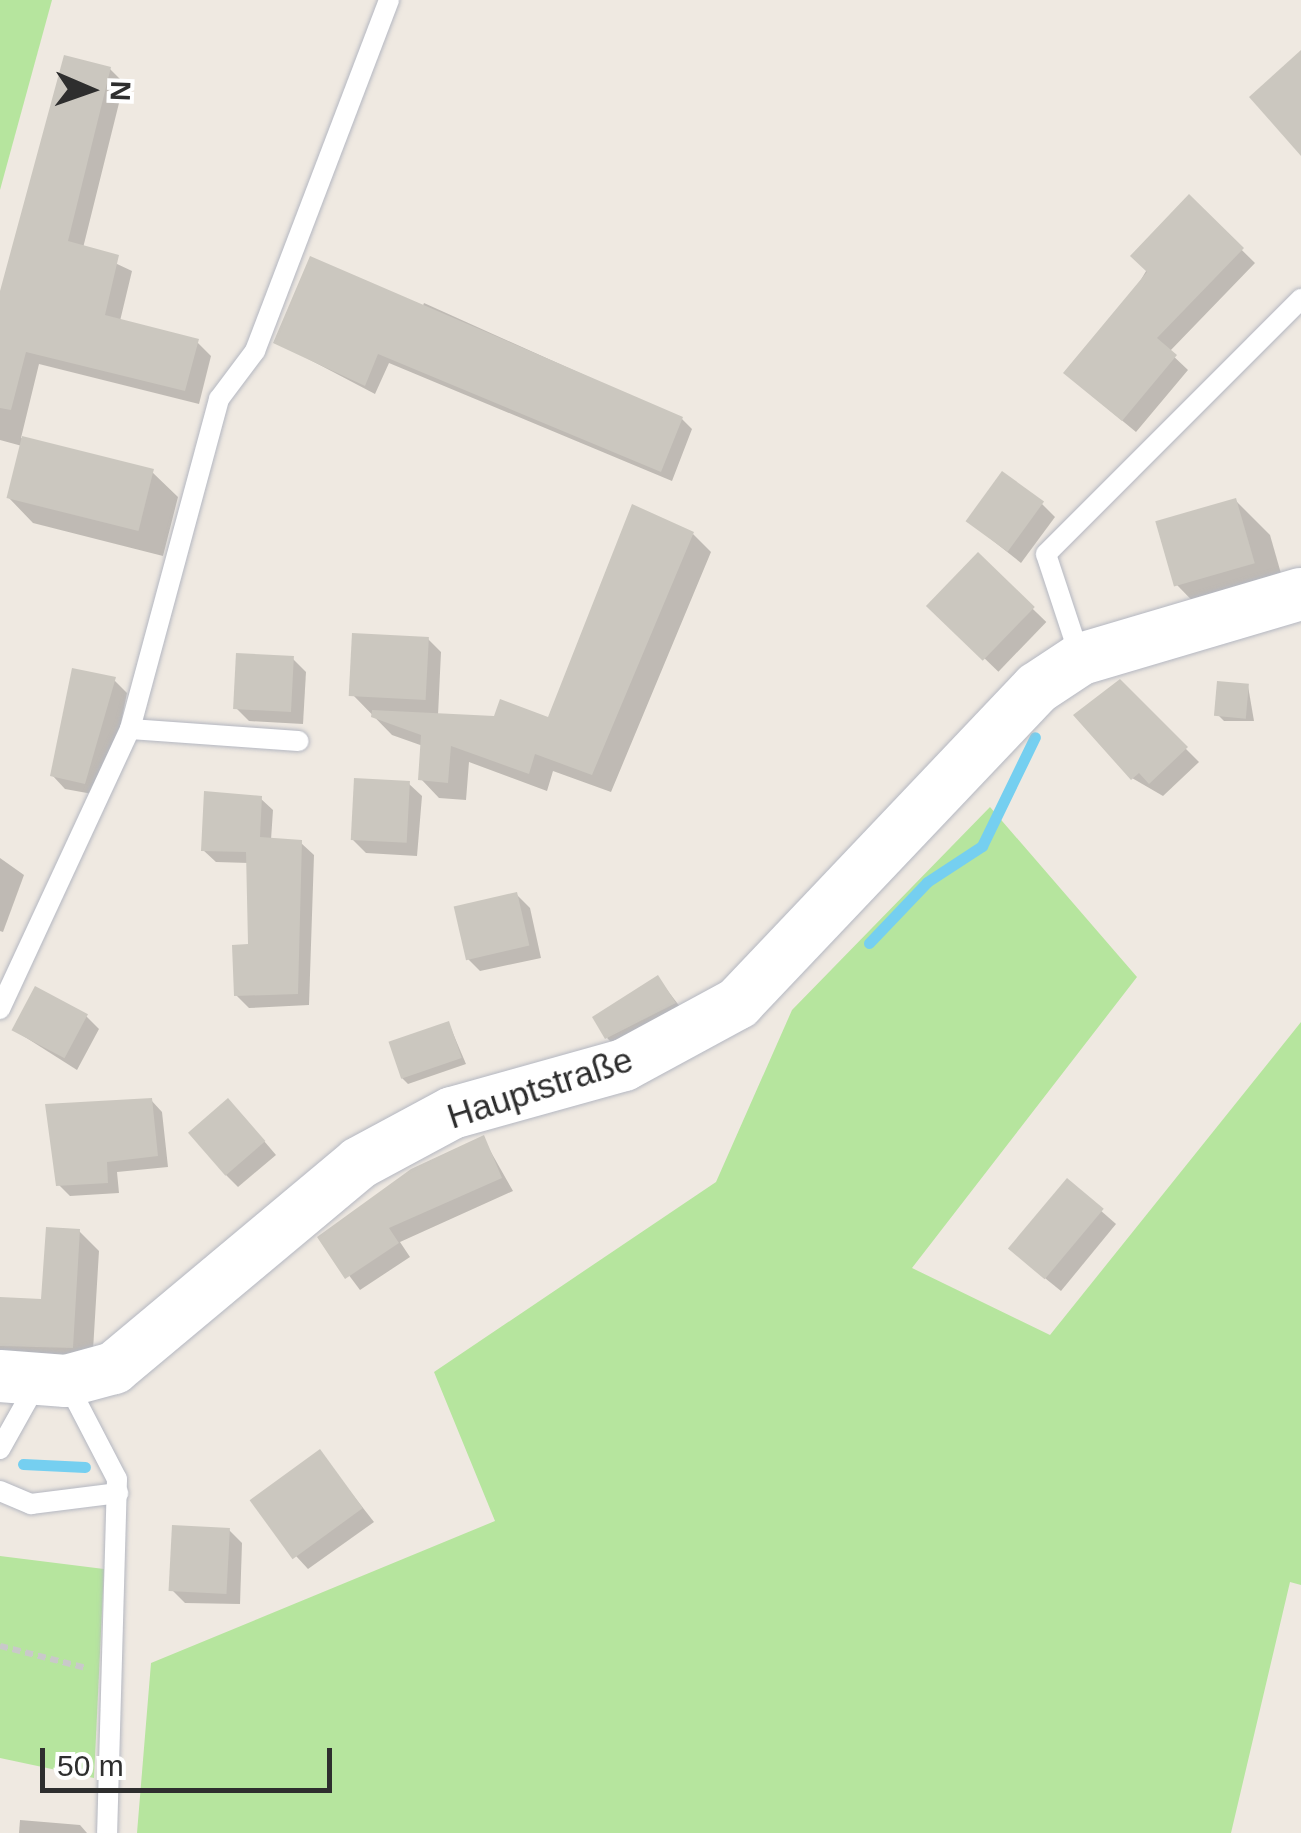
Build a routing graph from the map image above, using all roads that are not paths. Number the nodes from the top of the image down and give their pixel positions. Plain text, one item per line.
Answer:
1 (389, 0) edge
2 (1301, 300) edge
3 (1301, 594) edge
4 (1080, 660) junction
5 (130, 729) junction
6 (299, 741) dead end
7 (0, 1010) edge
8 (35, 1380) edge
9 (0, 1449) edge
10 (0, 1491) edge
11 (118, 1493) junction
12 (107, 1833) edge

1 - 5 lane
2 - 4 lane
3 - 4 street, Hauptstraße
4 - 8 street, Hauptstraße
5 - 6 lane
5 - 7 lane
8 - 9 lane
8 - 11 lane
10 - 11 lane
11 - 12 lane

